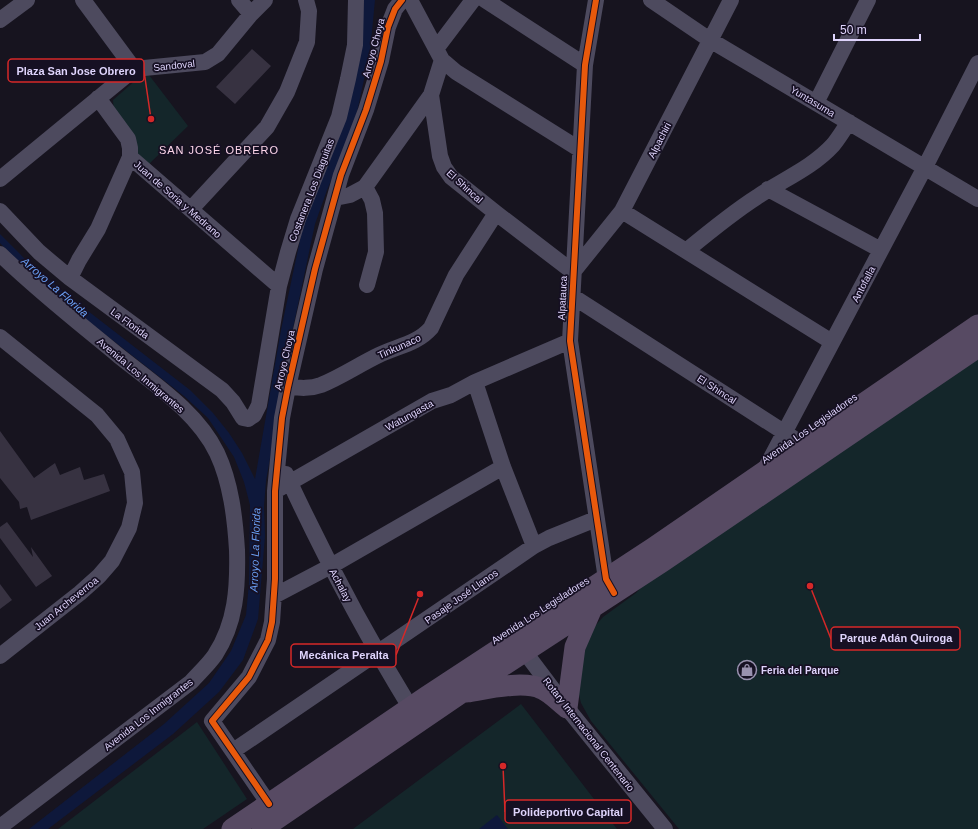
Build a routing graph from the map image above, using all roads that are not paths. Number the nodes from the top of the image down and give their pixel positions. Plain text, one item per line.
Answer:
1 (27, 0) edge
2 (83, 0) edge
3 (239, 0) edge
4 (265, 0) edge
5 (306, 0) edge
6 (356, 0) edge
7 (402, 0) edge
8 (410, 0) edge
9 (473, 0) edge
10 (485, 0) edge
11 (596, 0) edge
12 (651, 0) edge
13 (731, 0) edge
14 (868, 0) edge
15 (251, 14) junction
16 (0, 20) edge
17 (710, 40) junction
18 (439, 54) junction
19 (978, 63) edge
20 (585, 65) junction
21 (134, 69) junction
22 (431, 94) junction
23 (98, 98) junction
24 (816, 102) junction
25 (849, 122) junction
26 (579, 149) junction
27 (130, 157) junction
28 (925, 167) junction
29 (0, 179) edge
30 (365, 187) junction
31 (768, 189) junction
32 (335, 198) junction
33 (978, 199) edge
34 (191, 209) junction
35 (0, 211) edge
36 (622, 211) junction
37 (496, 213) junction
38 (881, 250) junction
39 (686, 251) junction
40 (0, 254) edge
41 (573, 272) junction
42 (70, 278) junction
43 (367, 285) dead end
44 (279, 286) junction
45 (572, 296) junction
46 (978, 325) edge
47 (0, 337) edge
48 (570, 341) junction
49 (832, 342) junction
50 (978, 347) edge
51 (475, 382) junction
52 (288, 387) junction
53 (259, 405) joint
54 (785, 432) junction
55 (802, 445) junction
56 (278, 458) junction
57 (503, 467) junction
58 (764, 472) junction
59 (290, 483) junction
60 (275, 491) junction
61 (746, 504) junction
62 (596, 519) junction
63 (534, 546) junction
64 (331, 566) junction
65 (610, 586) junction
66 (274, 596) junction
67 (592, 608) junction
68 (519, 645) junction
69 (378, 654) junction
70 (0, 656) edge
71 (461, 693) junction
72 (410, 708) junction
73 (567, 708) junction
74 (233, 751) junction
75 (269, 804) junction
76 (0, 827) edge
77 (232, 829) edge
78 (262, 829) edge
79 (665, 829) edge

1 - 16 street
2 - 21 street
3 - 15 street
4 - 15 street, Sandoval
5 - 34 street
6 - 44 street, Costanera Los Diaguitas
7 - 32 street, Arroyo Choya
8 - 18 street
9 - 18 street, El Shincal
10 - 20 street
11 - 20 street, Alpatauca
12 - 17 street, Yuntasuma
13 - 17 street, Alpachiri
14 - 24 street
15 - 21 street, Sandoval
17 - 24 street, Yuntasuma
17 - 36 street, Alpachiri
18 - 22 street, El Shincal
18 - 26 street
19 - 28 street, Antofalla
20 - 26 street, Alpatauca
21 - 23 street
22 - 30 street
22 - 37 street, El Shincal
23 - 27 street, Juan de Soria y Medrano
23 - 29 street
24 - 25 street, Yuntasuma
25 - 28 street, Yuntasuma
25 - 31 street
26 - 41 street, Alpatauca
27 - 34 street, Juan de Soria y Medrano
27 - 42 street
28 - 33 street, Yuntasuma
28 - 38 street, Antofalla
30 - 32 street
30 - 43 street
31 - 38 street
31 - 39 street
32 - 52 street, Arroyo Choya
34 - 44 street, Juan de Soria y Medrano
35 - 42 street, La Florida
36 - 39 street
36 - 41 street, Alpachiri
37 - 41 street, El Shincal
37 - 52 street, Tinkunaco
38 - 49 street, Antofalla
39 - 49 street
40 - 76 street, Avenida Los Inmigrantes
41 - 45 street, Alpatauca
42 - 53 street, La Florida
44 - 53 street, Costanera Los Diaguitas
45 - 48 street, Alpatauca
45 - 54 street, El Shincal
46 - 55 main road, Avenida Los Legisladores
47 - 70 street, Juan Archeverroa
48 - 51 street, Watungasta
48 - 62 street, Alpatauca
49 - 54 street, Antofalla
50 - 61 main road, Avenida Los Legisladores
51 - 57 street
51 - 59 street, Watungasta
52 - 56 street, Arroyo Choya
54 - 55 street, El Shincal
54 - 58 street, Antofalla
55 - 58 main road, Avenida Los Legisladores
56 - 59 street, Achalay
56 - 60 street, Arroyo Choya
57 - 63 street
57 - 64 street
58 - 61 street, Antofalla
58 - 65 main road, Avenida Los Legisladores
59 - 60 street, Watungasta
59 - 64 street, Achalay
60 - 66 street, Arroyo Choya
61 - 65 main road, Avenida Los Legisladores
62 - 63 street, Pasaje José Llanos
62 - 65 street, Alpatauca
63 - 69 street, Pasaje José Llanos
64 - 66 street
64 - 69 street, Achalay
65 - 67 main road, Avenida Los Legisladores
65 - 68 main road, Avenida Los Legisladores
66 - 74 street, Arroyo Choya
67 - 68 main road, Avenida Los Legisladores
67 - 73 main road
68 - 71 main road, Avenida Los Legisladores
68 - 72 main road, Avenida Los Legisladores
68 - 73 street, Rotary Internacional Centenario
69 - 72 street, Achalay
69 - 74 street, Pasaje José Llanos
71 - 73 main road
71 - 78 main road, Avenida Los Legisladores
72 - 75 main road, Avenida Los Legisladores
73 - 79 street, Rotary Internacional Centenario
74 - 75 street
75 - 77 main road, Avenida Los Legisladores

